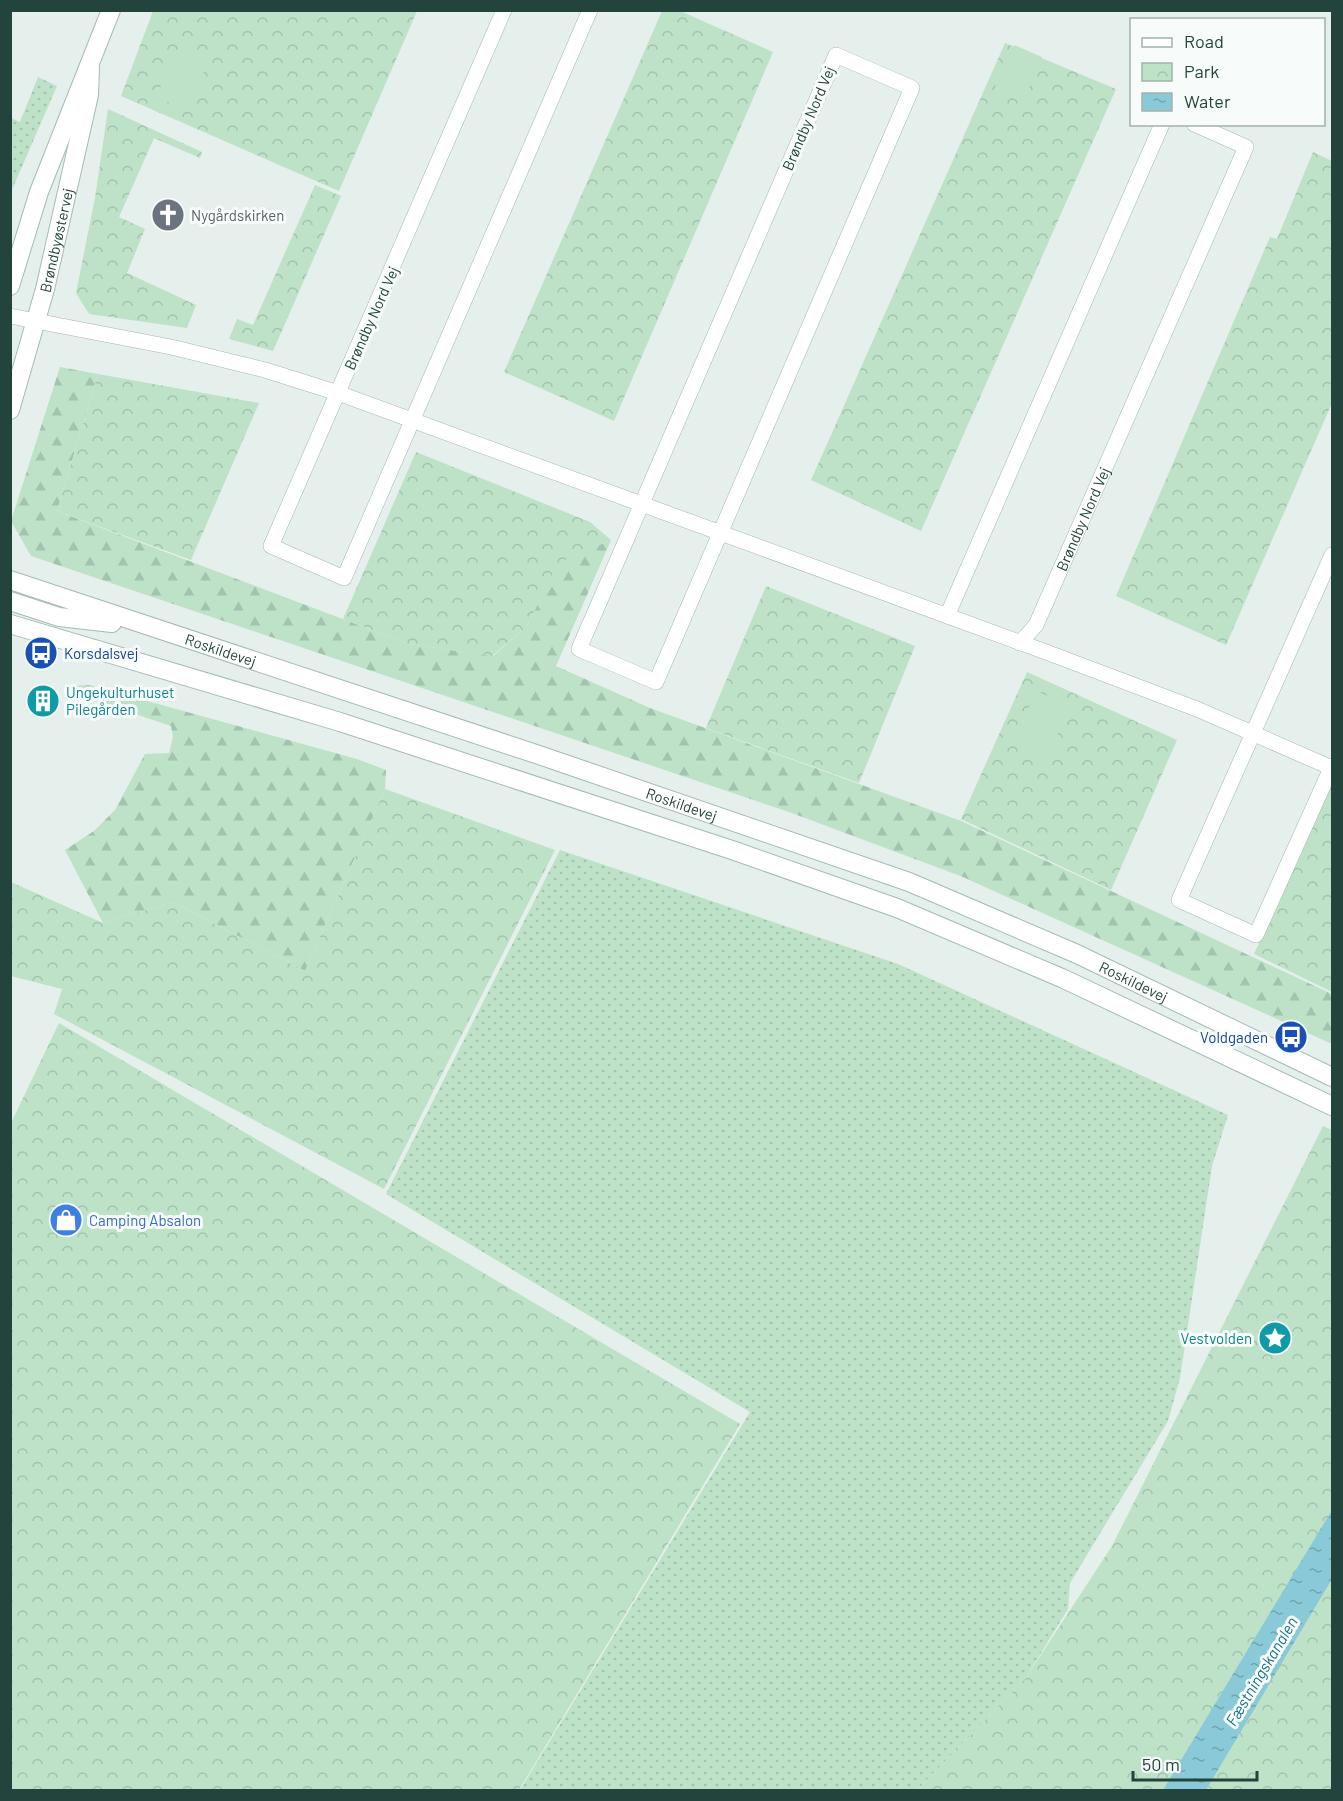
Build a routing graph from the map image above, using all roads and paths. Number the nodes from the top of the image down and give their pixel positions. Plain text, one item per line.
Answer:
1 (111, 10) edge
2 (504, 10) edge
3 (590, 10) edge
4 (90, 68) junction
5 (1161, 126) edge
6 (1199, 126) edge
7 (10, 286) edge
8 (10, 316) edge
9 (35, 322) junction
10 (338, 393) junction
11 (10, 410) edge
12 (412, 420) junction
13 (642, 504) junction
14 (720, 533) junction
15 (1332, 555) edge
16 (10, 580) edge
17 (10, 601) edge
18 (947, 616) junction
19 (10, 624) edge
20 (146, 627) junction
21 (1020, 642) junction
22 (1254, 734) junction
23 (1332, 767) edge
24 (1332, 1077) edge
25 (1332, 1106) edge

1 - 4 main road, Brøndbyøstervej
2 - 10 street, Brøndby Nord Vej
3 - 12 street, Brøndby Nord Vej
4 - 7 main road, Brøndbyøstervej
4 - 9 main road, Brøndbyøstervej
5 - 18 street
6 - 21 street, Brøndby Nord Vej
8 - 9 street
9 - 10 street
9 - 11 main road, Brøndbyøstervej
10 - 12 street
10 - 12 street, Brøndby Nord Vej
12 - 13 street
13 - 14 street
13 - 14 street, Brøndby Nord Vej
13 - 14 street, Brøndby Nord Vej
14 - 18 street
15 - 22 street
16 - 20 main road, Roskildevej
17 - 20 main road
18 - 21 street
19 - 25 main road, Roskildevej
20 - 24 main road, Roskildevej
21 - 22 street
22 - 23 street
22 - 23 street

